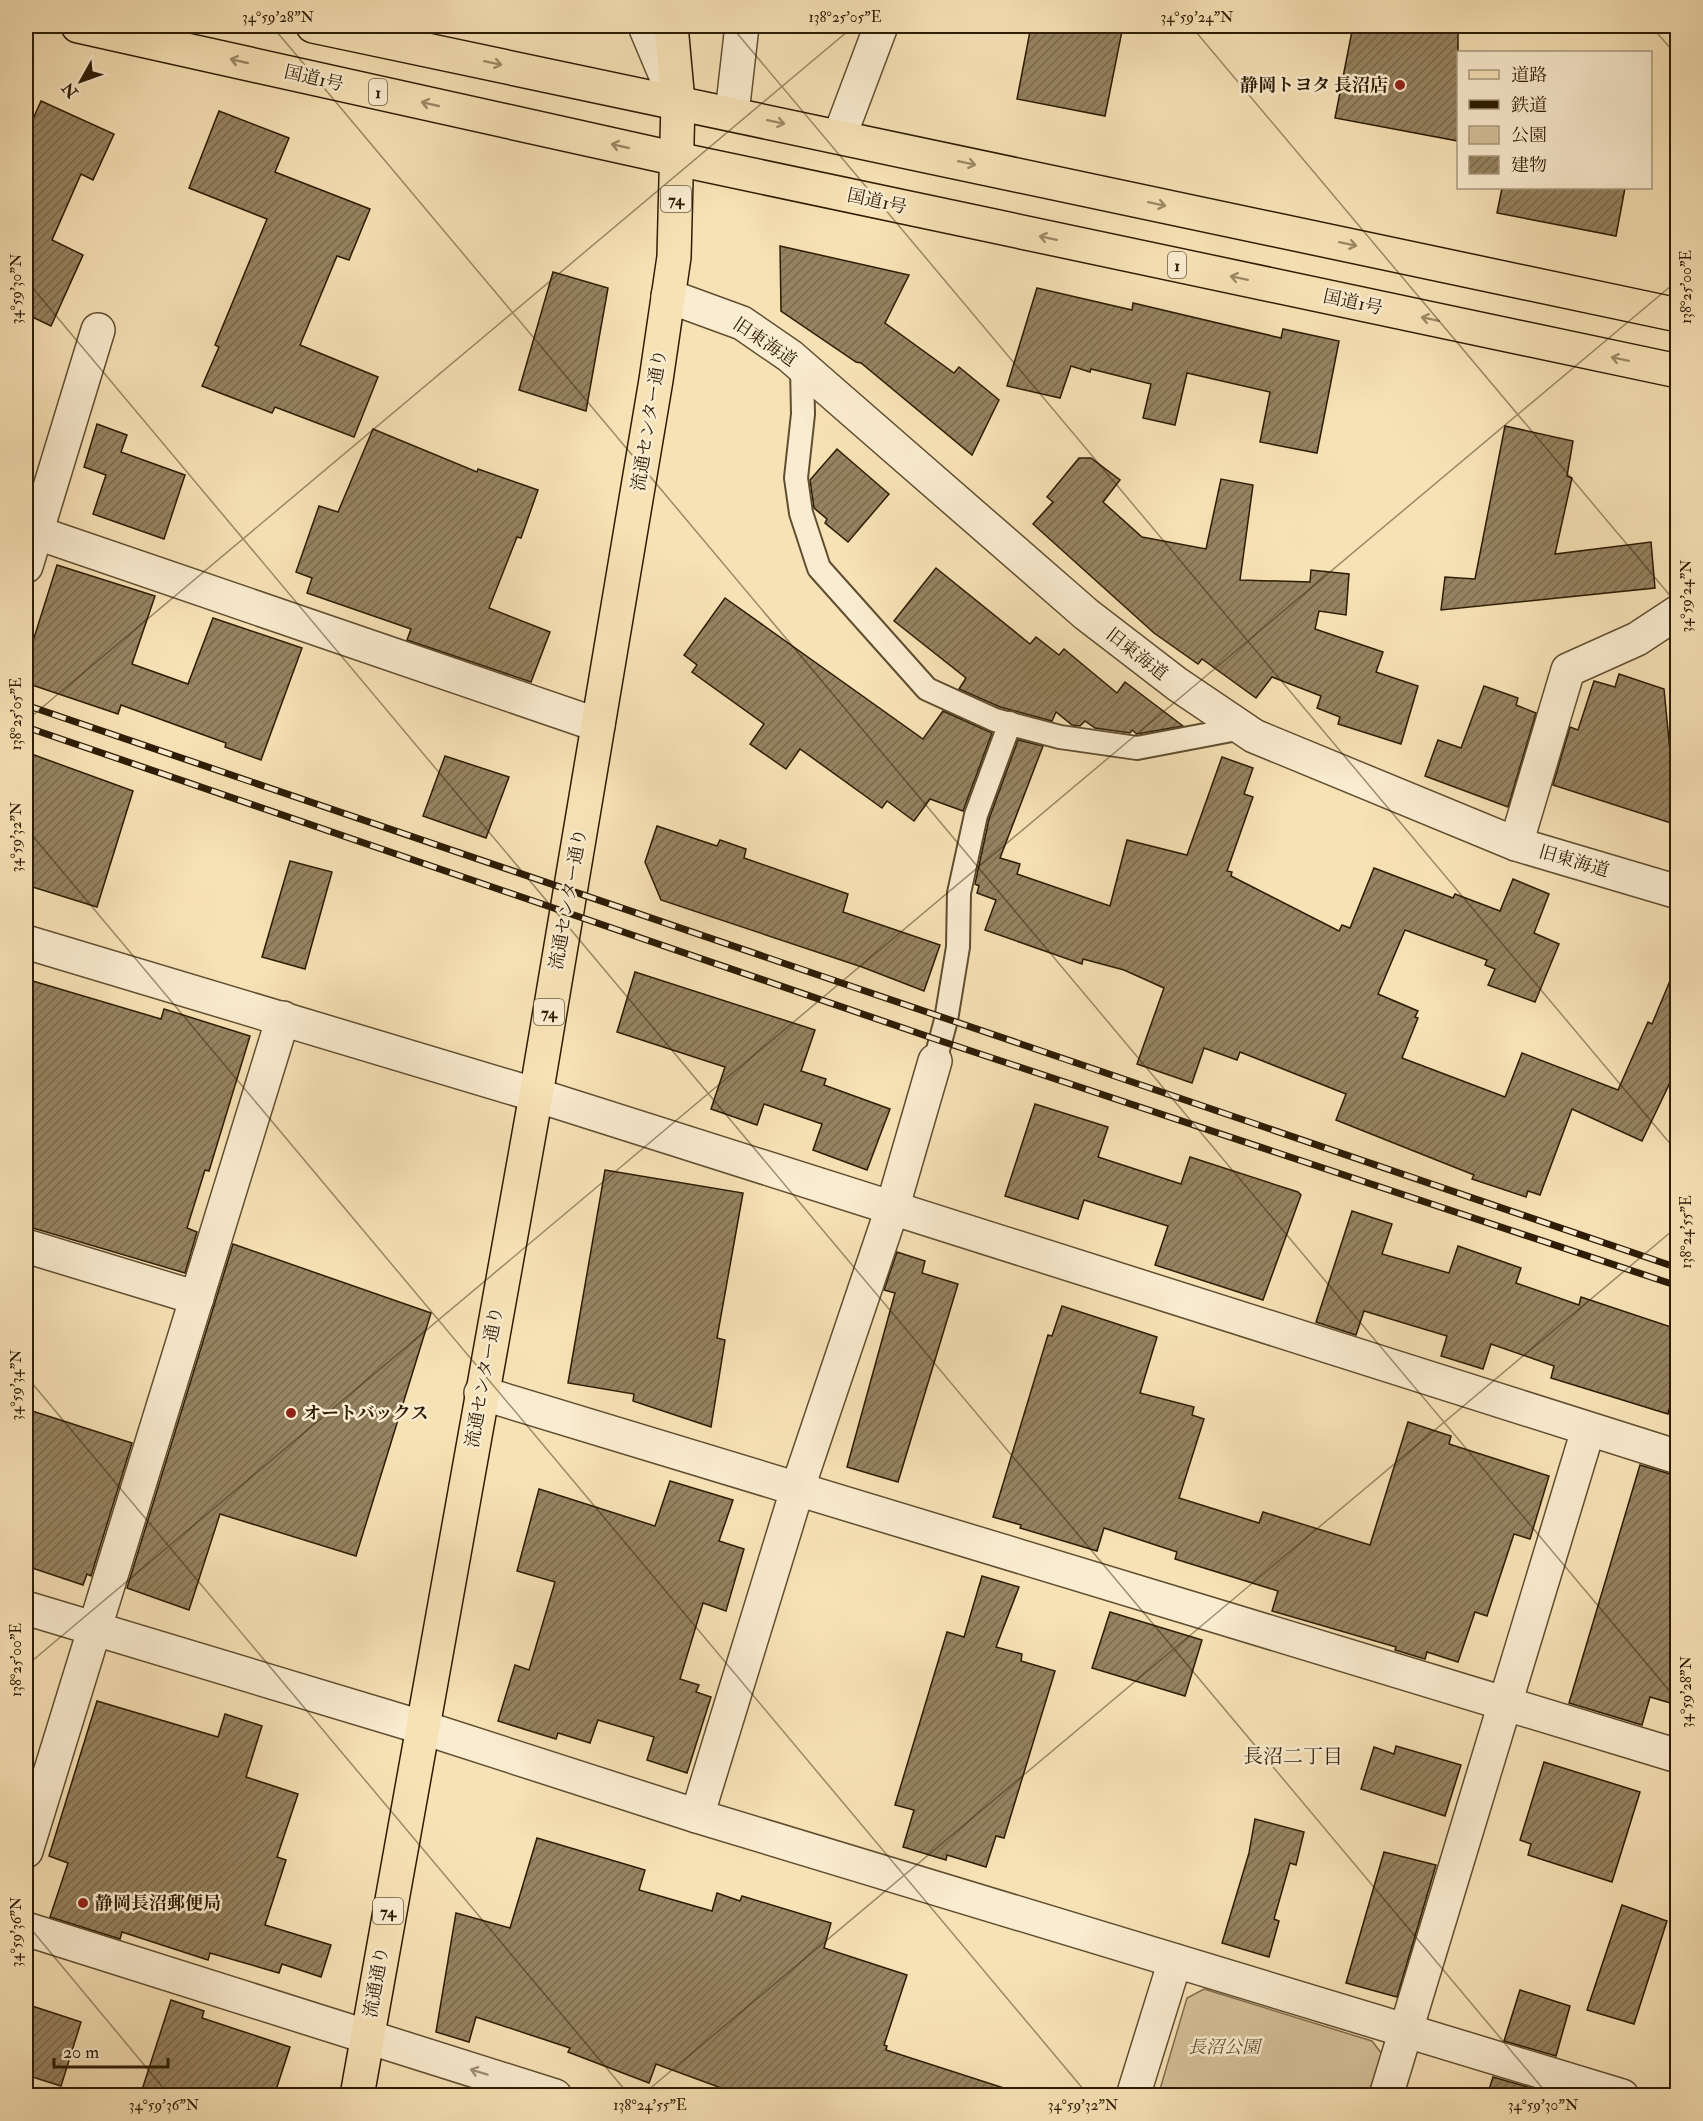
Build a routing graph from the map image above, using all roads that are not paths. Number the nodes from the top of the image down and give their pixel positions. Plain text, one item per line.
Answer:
1 (78, 26) edge
2 (313, 26) edge
3 (645, 26) edge
4 (671, 26) edge
5 (742, 26) edge
6 (881, 26) edge
7 (678, 102) junction
8 (732, 113) junction
9 (840, 135) junction
10 (677, 159) junction
11 (668, 296) junction
12 (1677, 315) edge
13 (98, 330) dead end
14 (802, 367) junction
15 (1677, 371) edge
16 (31, 531) edge
17 (26, 566) edge
18 (1677, 612) edge
19 (1010, 723) junction
20 (598, 725) junction
21 (1242, 728) junction
22 (1516, 844) junction
23 (1677, 892) edge
24 (26, 942) edge
25 (283, 1018) junction
26 (935, 1061) joint
27 (536, 1095) junction
28 (892, 1209) junction
29 (26, 1246) edge
30 (197, 1298) junction
31 (482, 1393) junction
32 (1588, 1430) junction
33 (1677, 1457) edge
34 (798, 1487) junction
35 (26, 1608) edge
36 (94, 1630) junction
37 (1506, 1702) junction
38 (421, 1728) junction
39 (1677, 1756) edge
40 (697, 1816) junction
41 (26, 1851) edge
42 (26, 1929) edge
43 (1175, 1961) junction
44 (1404, 2030) junction
45 (366, 2036) junction
46 (357, 2096) edge
47 (555, 2096) edge
48 (1133, 2096) edge
49 (1386, 2096) edge
50 (1622, 2096) edge

10 -> 1 main road, 国道1号 / 1
2 -> 7 main road
3 - 7 street
4 - 7 main road, 74
5 - 8 street
6 - 9 street
7 - 8 main road
7 - 10 main road, 流通センター通り / 74
8 -> 9 main road
9 -> 12 main road
10 - 11 main road, 流通センター通り / 74
15 -> 10 main road, 国道1号 / 1
11 - 14 street, 旧東海道
11 - 20 main road, 流通センター通り / 74
13 - 16 street
14 - 19 lane
14 - 21 street, 旧東海道
16 - 17 street
16 - 20 street
18 - 22 street
19 - 21 lane
19 - 26 lane
20 - 27 main road, 流通センター通り / 74
21 - 22 street, 旧東海道
22 - 23 street, 旧東海道
24 - 25 street
25 - 27 street
25 - 30 street
26 - 28 street
27 - 28 street
27 - 31 main road, 流通センター通り / 74
28 - 32 street
28 - 34 street
29 - 30 street
30 - 36 street
31 - 34 street
31 - 38 main road, 流通センター通り / 74
32 - 33 street
32 - 37 street
34 - 37 street
34 - 40 street
35 - 36 street
36 - 38 street
36 - 41 street
37 - 39 street
37 - 44 street
38 - 40 street
38 - 45 main road, 流通通り / 74
40 - 43 street
42 - 45 street
43 - 44 street
43 - 48 street
44 - 49 street
44 - 50 street
45 - 46 main road, 流通通り / 74
47 -> 45 street

